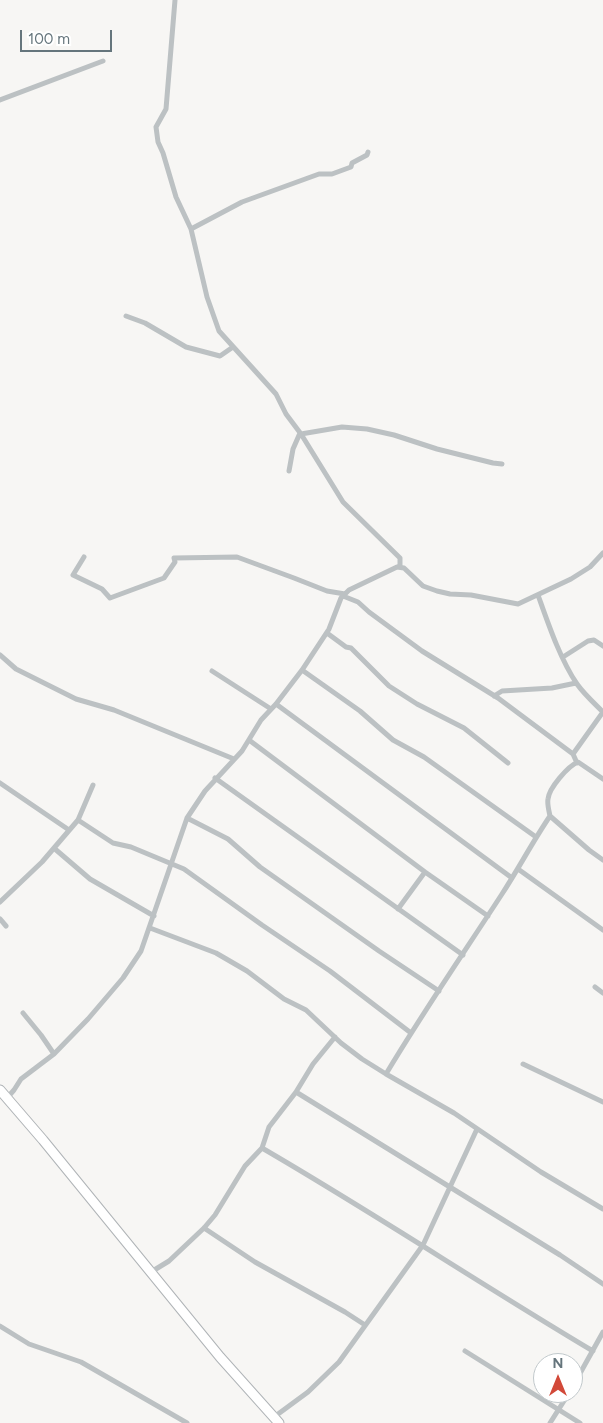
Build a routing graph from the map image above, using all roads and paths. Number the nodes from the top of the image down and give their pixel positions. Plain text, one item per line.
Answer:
1 (175, 0) edge
2 (103, 61) dead end
3 (0, 100) edge
4 (368, 152) dead end
5 (191, 229) junction
6 (126, 316) dead end
7 (233, 346) junction
8 (301, 433) junction
9 (502, 464) dead end
10 (289, 471) dead end
11 (603, 553) edge
12 (84, 557) dead end
13 (400, 568) junction
14 (344, 595) junction
15 (538, 595) junction
16 (327, 633) junction
17 (603, 646) edge
18 (0, 656) edge
19 (563, 657) junction
20 (212, 670) dead end
21 (302, 670) junction
22 (576, 683) junction
23 (494, 696) junction
24 (276, 704) junction
25 (271, 709) junction
26 (603, 712) edge
27 (249, 740) junction
28 (573, 754) junction
29 (234, 760) junction
30 (577, 762) junction
31 (508, 763) dead end
32 (216, 778) junction
33 (603, 780) edge
34 (0, 783) edge
35 (93, 784) dead end
36 (550, 816) junction
37 (187, 818) junction
38 (78, 820) junction
39 (69, 830) junction
40 (536, 837) junction
41 (55, 849) junction
42 (603, 860) edge
43 (171, 865) junction
44 (518, 869) junction
45 (425, 872) junction
46 (512, 878) junction
47 (0, 902) edge
48 (398, 909) junction
49 (154, 916) junction
50 (488, 916) junction
51 (0, 919) edge
52 (6, 926) dead end
53 (150, 928) junction
54 (603, 930) edge
55 (463, 955) junction
56 (595, 987) dead end
57 (439, 991) junction
58 (603, 993) edge
59 (22, 1013) dead end
60 (412, 1033) junction
61 (335, 1036) junction
62 (54, 1054) junction
63 (523, 1064) dead end
64 (386, 1074) junction
65 (0, 1090) edge
66 (296, 1092) junction
67 (7, 1098) junction
68 (603, 1102) edge
69 (477, 1129) junction
70 (262, 1148) junction
71 (450, 1187) junction
72 (603, 1209) edge
73 (204, 1228) junction
74 (423, 1245) junction
75 (151, 1272) junction
76 (603, 1284) edge
77 (365, 1325) junction
78 (0, 1326) edge
79 (603, 1332) edge
80 (465, 1351) dead end
81 (593, 1351) junction
82 (583, 1368) edge
83 (563, 1403) edge
84 (558, 1410) junction
85 (277, 1420) edge
86 (187, 1423) edge
87 (550, 1423) edge
88 (580, 1423) edge

1 - 5 street
2 - 3 street
4 - 5 street
5 - 7 street
6 - 7 street
7 - 8 street
8 - 9 street
8 - 10 street
8 - 13 street
11 - 15 street
12 - 14 street
13 - 14 street
13 - 15 street
14 - 16 street
14 - 23 street
15 - 19 street
16 - 21 street
16 - 31 street
17 - 19 street
18 - 29 street
19 - 22 street
20 - 25 street
21 - 24 street
21 - 40 street
22 - 23 street
22 - 26 street
23 - 28 street
24 - 25 street
24 - 46 street
25 - 27 street
26 - 28 street
27 - 29 street
27 - 45 street
28 - 30 street
29 - 32 street
30 - 33 street
30 - 36 street
32 - 37 street
32 - 48 street
34 - 39 street
35 - 38 street
36 - 40 street
36 - 42 street
37 - 43 street
37 - 57 street
38 - 39 street
38 - 43 street
39 - 41 street
40 - 44 street
41 - 47 street
41 - 49 street
43 - 49 street
43 - 60 street
44 - 46 street
44 - 54 street
45 - 48 street
45 - 50 street
46 - 50 street
48 - 55 street
49 - 53 street
50 - 55 street
51 - 52 street
53 - 61 street
53 - 62 street
55 - 57 street
56 - 58 street
57 - 60 street
59 - 62 street
60 - 64 street
61 - 64 street
61 - 66 street
62 - 67 street
63 - 68 street
64 - 69 street
65 - 67 highway
66 - 70 street
66 - 71 street
67 - 75 highway
69 - 71 street
69 - 72 street
70 - 73 street
70 - 74 street
71 - 74 street
71 - 76 street
73 - 75 street
73 - 77 street
74 - 77 street
74 - 81 street
75 - 85 highway
77 - 85 street
78 - 86 street
79 - 81 street
80 - 84 street
81 - 82 street
83 - 84 street
84 - 87 street
84 - 88 street

